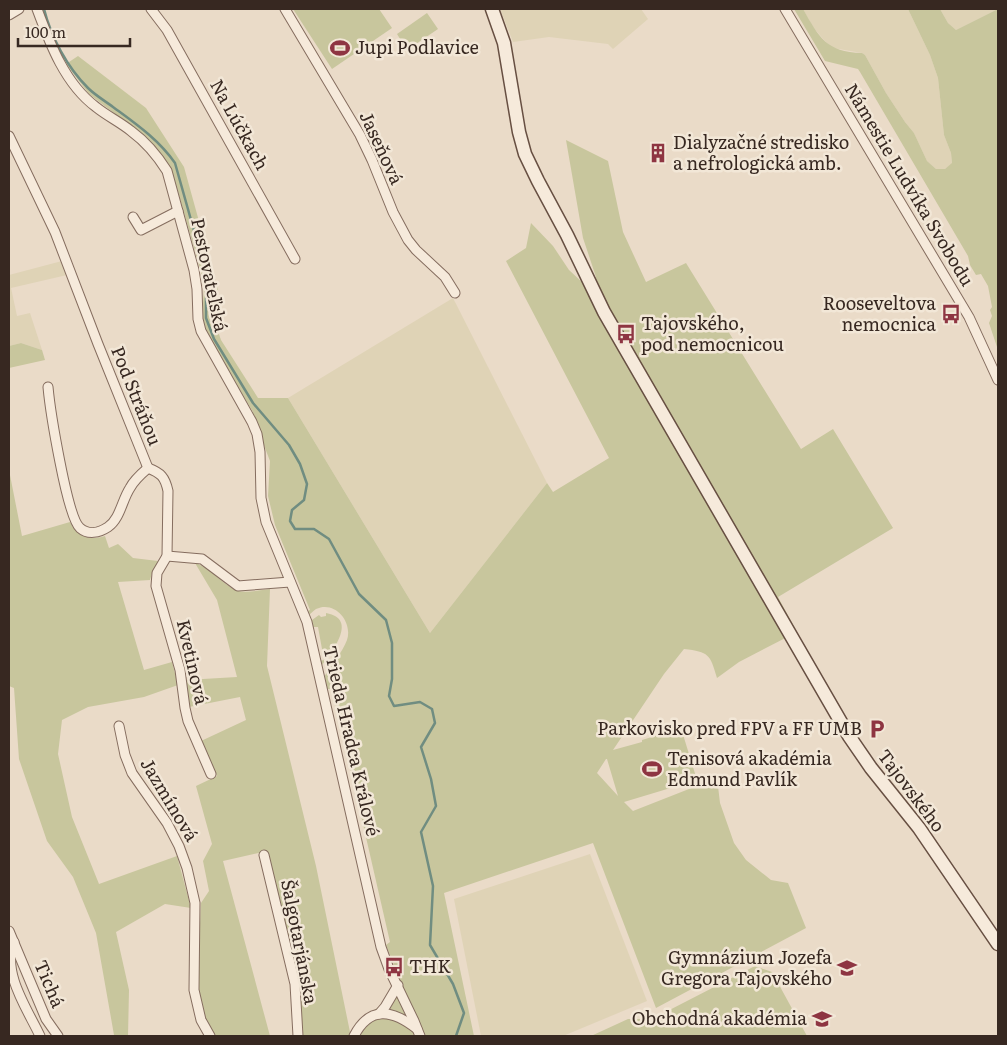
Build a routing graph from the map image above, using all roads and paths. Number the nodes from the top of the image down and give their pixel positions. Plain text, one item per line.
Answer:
1 (19, 9) edge
2 (36, 9) edge
3 (151, 9) edge
4 (285, 9) edge
5 (492, 9) edge
6 (786, 9) edge
7 (9, 15) edge
8 (9, 136) edge
9 (178, 211) junction
10 (133, 217) dead end
11 (295, 259) dead end
12 (456, 293) dead end
13 (998, 380) edge
14 (48, 387) dead end
15 (260, 452) joint
16 (148, 468) junction
17 (167, 556) junction
18 (290, 582) junction
19 (119, 726) dead end
20 (211, 774) dead end
21 (264, 855) dead end
22 (9, 931) edge
23 (14, 942) junction
24 (998, 944) edge
25 (398, 985) junction
26 (379, 1014) junction
27 (419, 1033) edge
28 (40, 1036) edge
29 (58, 1036) edge
30 (210, 1036) edge
31 (298, 1036) edge
32 (354, 1036) edge

1 - 7 street
2 - 9 street, Pestovateľská
3 - 11 street, Na Lúčkach
4 - 12 street, Jaseňová
5 - 24 main road, Tajovského
6 - 13 street, Námestie Ludvíka Svobodu
8 - 16 street, Pod Stráňou
9 - 10 street, Pestovateľská
9 - 15 street, Pestovateľská
14 - 16 street, Pod Stráňou
15 - 18 street, Trieda Hradca Králové
16 - 17 street, Kvetinová
17 - 18 street
17 - 20 street, Kvetinová
18 - 25 street, Trieda Hradca Králové
19 - 30 street, Jazmínová
21 - 31 street, Šalgotarjánska
22 - 23 street, Tichá
23 - 28 street, Tichá
23 - 29 street, Tichá
25 - 26 street
25 - 27 street, Trieda Hradca Králové
26 - 27 street
26 - 32 street

